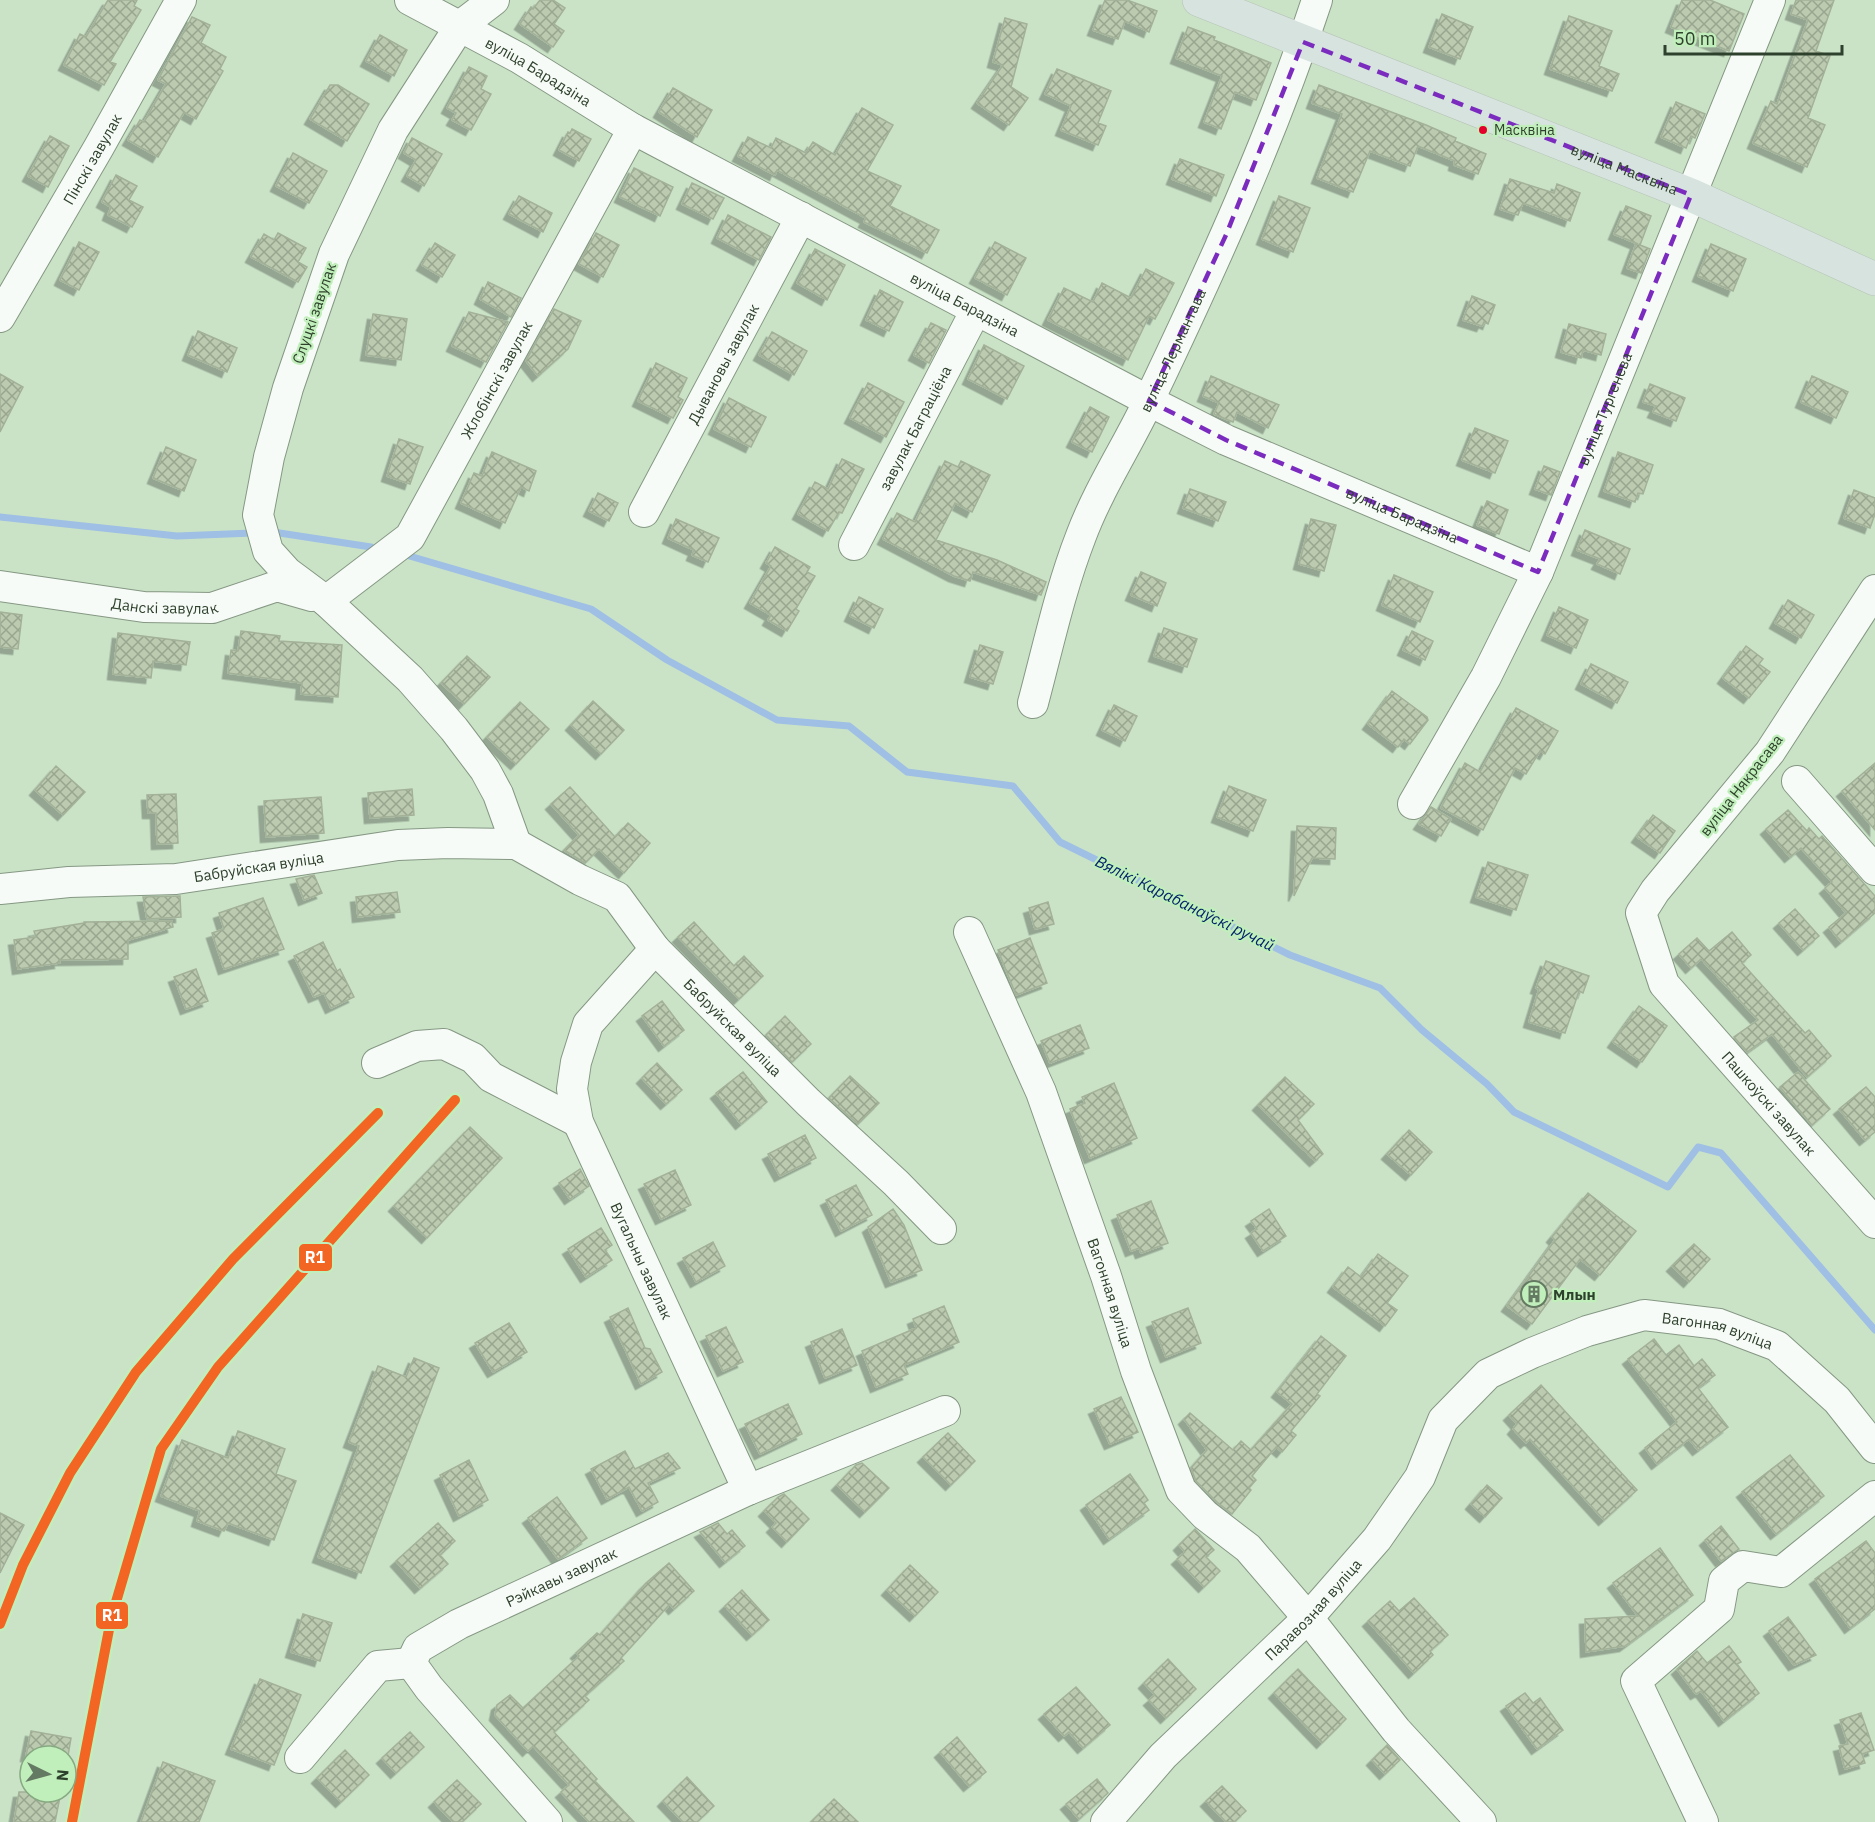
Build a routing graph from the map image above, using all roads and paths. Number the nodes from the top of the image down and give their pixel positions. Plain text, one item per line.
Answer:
1 (181, 0) edge
2 (410, 0) edge
3 (494, 0) edge
4 (1199, 0) edge
5 (1317, 0) edge
6 (1770, 0) edge
7 (460, 26) junction
8 (1304, 42) junction
9 (633, 129) junction
10 (1691, 195) junction
11 (801, 217) junction
12 (1875, 279) edge
13 (4, 299) edge
14 (976, 310) junction
15 (1149, 401) junction
16 (644, 512) dead end
17 (854, 545) dead end
18 (1538, 572) junction
19 (0, 586) edge
20 (1875, 590) edge
21 (326, 601) junction
22 (1033, 703) dead end
23 (1797, 781) dead end
24 (1413, 804) dead end
25 (516, 844) junction
26 (1875, 870) edge
27 (0, 889) edge
28 (969, 932) dead end
29 (656, 949) junction
30 (1664, 984) joint
31 (377, 1063) dead end
32 (578, 1122) junction
33 (1875, 1223) edge
34 (941, 1229) dead end
35 (1488, 1374) joint
36 (945, 1412) dead end
37 (1875, 1448) edge
38 (748, 1490) junction
39 (1875, 1496) edge
40 (1308, 1618) junction
41 (411, 1663) junction
42 (300, 1758) dead end
43 (547, 1822) edge
44 (1106, 1822) edge
45 (1480, 1822) edge
46 (1703, 1822) edge

1 - 13 street, Пінскі завулак
2 - 7 street, вуліца Барадзіна
3 - 7 street, Слуцкі завулак
4 - 8 main road, вуліца Масквіна
5 - 8 street, вуліца Лермантава
6 - 10 street, вуліца Тургенева
7 - 9 street, вуліца Барадзіна
7 - 21 street, Слуцкі завулак
8 - 10 main road, вуліца Масквіна
8 - 15 street, вуліца Лермантава
9 - 11 street, вуліца Барадзіна
9 - 21 street, Жлобінскі завулак
10 - 12 main road, вуліца Масквіна
10 - 18 street, вуліца Тургенева
11 - 14 street, вуліца Барадзіна
11 - 16 street, Дывановы завулак
14 - 15 street, вуліца Барадзіна
14 - 17 street, завулак Баграціёна
15 - 18 street, вуліца Барадзіна
15 - 22 street, вуліца Лермантава
18 - 24 street, вуліца Тургенева
19 - 21 street, Данскі завулак
20 - 30 street, вуліца Някрасава
21 - 25 street
23 - 26 street
25 - 27 street, Бабруйская вуліца
25 - 29 street, Бабруйская вуліца
28 - 40 street, Вагонная вуліца
29 - 32 street, Вугальны завулак
29 - 34 street, Бабруйская вуліца
30 - 33 street, Пашкоўскі завулак
31 - 32 street
32 - 38 street, Вугальны завулак
35 - 37 street, Вагонная вуліца
35 - 40 street, Паравозная вуліца
36 - 38 street
38 - 41 street, Рэйкавы завулак
39 - 46 street
40 - 44 street, Паравозная вуліца
40 - 45 street, Вагонная вуліца
41 - 42 street
41 - 43 street

